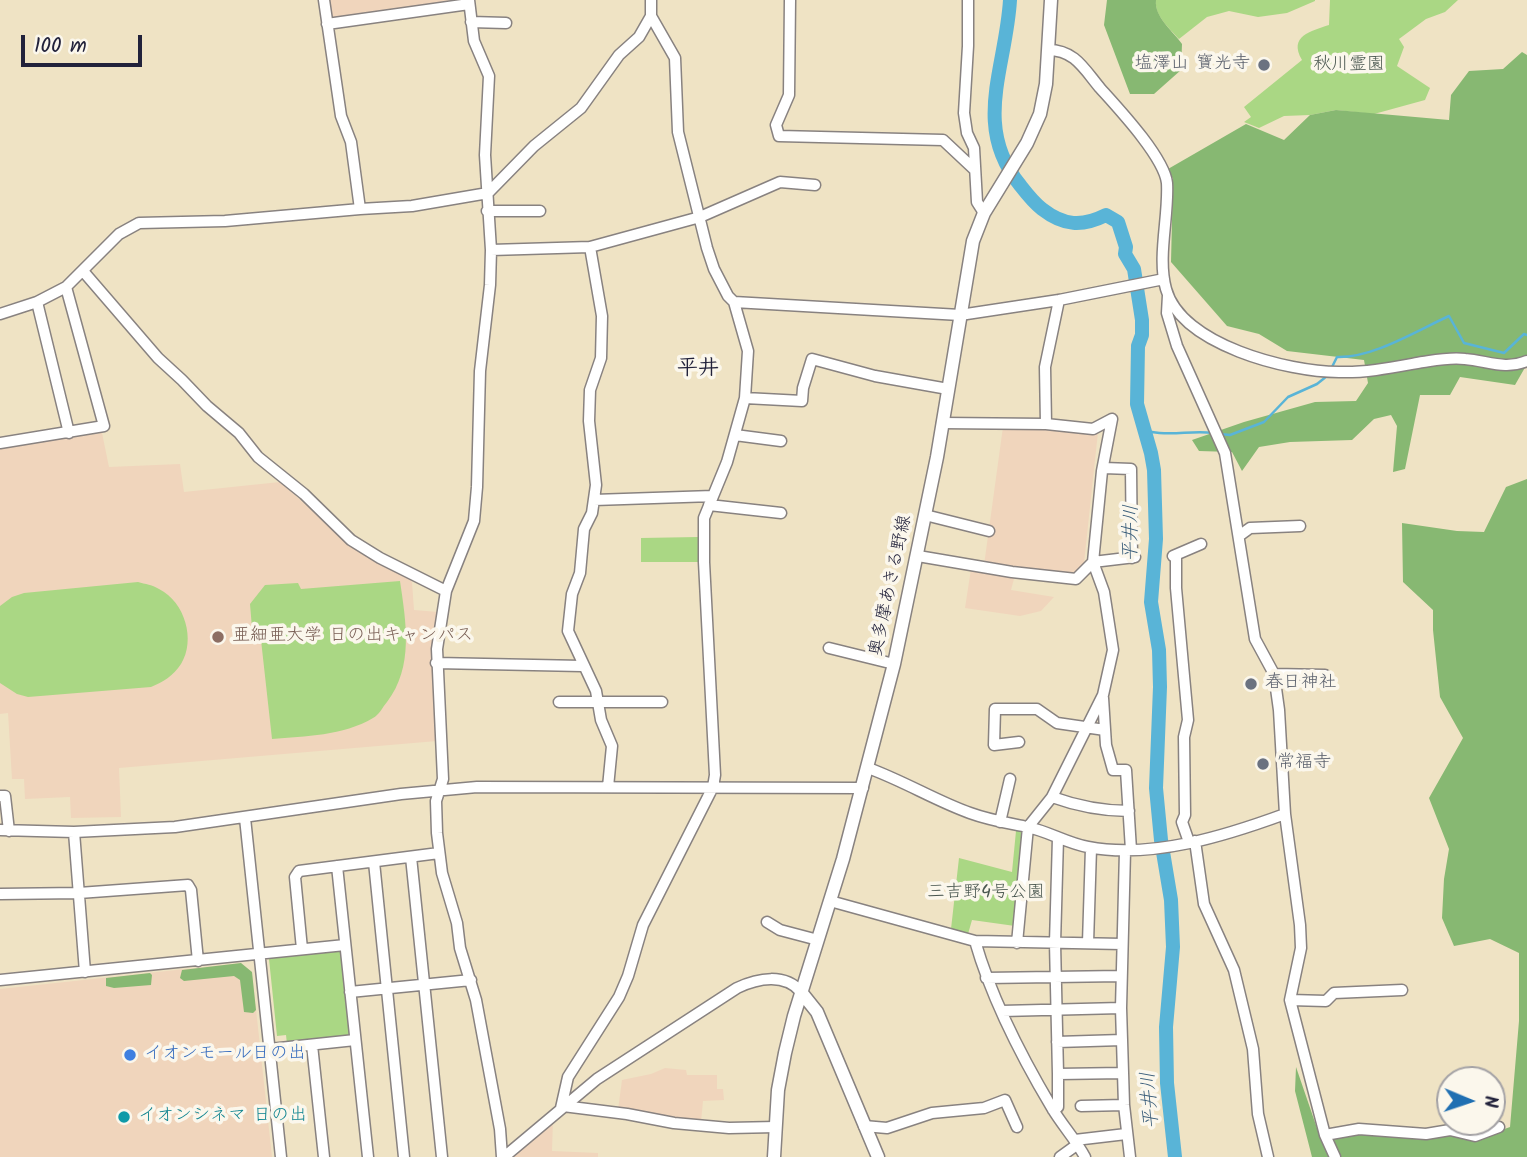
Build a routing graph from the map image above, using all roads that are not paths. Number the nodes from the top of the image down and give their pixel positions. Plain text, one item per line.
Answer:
1 (324, 0) edge
2 (651, 0) edge
3 (790, 0) edge
4 (968, 0) edge
5 (1051, 0) edge
6 (469, 2) edge
7 (651, 16) junction
8 (471, 22) junction
9 (506, 23) dead end
10 (327, 24) junction
11 (1048, 50) junction
12 (975, 170) junction
13 (815, 185) dead end
14 (488, 193) junction
15 (360, 209) junction
16 (487, 211) junction
17 (541, 211) dead end
18 (984, 214) junction
19 (700, 216) junction
20 (590, 247) junction
21 (491, 250) junction
22 (83, 271) junction
23 (1158, 281) junction
24 (66, 287) junction
25 (1168, 295) junction
26 (1059, 300) junction
27 (37, 302) junction
28 (734, 302) junction
29 (0, 314) edge
30 (960, 315) junction
31 (1527, 361) edge
32 (948, 389) junction
33 (745, 398) junction
34 (942, 423) junction
35 (1046, 424) junction
36 (69, 433) junction
37 (735, 435) junction
38 (781, 440) dead end
39 (0, 443) edge
40 (1104, 468) junction
41 (594, 500) junction
42 (711, 500) junction
43 (781, 513) dead end
44 (925, 514) junction
45 (1300, 526) dead end
46 (989, 531) dead end
47 (1239, 536) junction
48 (1201, 544) dead end
49 (918, 556) junction
50 (1093, 562) junction
51 (446, 591) junction
52 (835, 653) dead end
53 (436, 663) junction
54 (894, 664) junction
55 (582, 666) junction
56 (1274, 674) junction
57 (1325, 675) dead end
58 (1102, 695) junction
59 (559, 702) dead end
60 (598, 702) junction
61 (662, 702) dead end
62 (1086, 727) junction
63 (1105, 730) junction
64 (1020, 743) dead end
65 (868, 768) junction
66 (1010, 779) dead end
67 (608, 787) junction
68 (713, 787) junction
69 (863, 788) junction
70 (441, 789) junction
71 (0, 796) edge
72 (1052, 797) junction
73 (1129, 811) junction
74 (1285, 814) junction
75 (245, 818) junction
76 (1000, 822) junction
77 (1028, 827) junction
78 (4, 830) edge
79 (74, 832) junction
80 (1058, 838) junction
81 (1190, 842) junction
82 (1091, 848) junction
83 (1128, 850) junction
84 (439, 853) junction
85 (411, 857) junction
86 (374, 862) junction
87 (337, 866) junction
88 (79, 892) junction
89 (0, 894) edge
90 (830, 901) junction
91 (767, 922) dead end
92 (818, 940) junction
93 (975, 942) junction
94 (1017, 943) junction
95 (1055, 943) junction
96 (1088, 943) junction
97 (1122, 944) junction
98 (345, 945) junction
99 (302, 949) junction
100 (260, 954) junction
101 (198, 961) junction
102 (85, 972) junction
103 (1121, 976) junction
104 (1056, 977) junction
105 (986, 978) junction
106 (0, 980) edge
107 (471, 980) junction
108 (424, 984) junction
109 (387, 988) junction
110 (1402, 990) dead end
111 (350, 992) junction
112 (801, 992) junction
113 (1290, 1000) junction
114 (1121, 1008) junction
115 (1056, 1010) junction
116 (1002, 1011) junction
117 (355, 1040) junction
118 (1122, 1040) junction
119 (1057, 1042) junction
120 (312, 1045) junction
121 (270, 1049) junction
122 (1123, 1073) junction
123 (1058, 1074) junction
124 (1124, 1105) junction
125 (562, 1107) junction
126 (1081, 1107) dead end
127 (1059, 1108) junction
128 (864, 1126) junction
129 (776, 1127) junction
130 (1017, 1127) dead end
131 (1436, 1132) edge
132 (1126, 1134) junction
133 (1325, 1135) junction
134 (1077, 1142) junction
135 (281, 1157) edge
136 (324, 1157) edge
137 (368, 1157) edge
138 (404, 1157) edge
139 (442, 1157) edge
140 (503, 1157) edge
141 (774, 1157) edge
142 (878, 1157) edge
143 (1060, 1157) edge
144 (1085, 1157) edge
145 (1130, 1157) edge
146 (1268, 1157) edge
147 (1335, 1157) edge

1 - 10 street
2 - 7 street
3 - 12 street
4 - 12 street
5 - 11 main road
6 - 8 street
6 - 10 street
7 - 14 street
7 - 19 street
8 - 9 street
8 - 14 street
10 - 15 street
11 - 18 main road, 奥多摩あきる野線
11 - 23 street
12 - 18 street
13 - 19 street
14 - 15 street
14 - 16 street
15 - 22 street
16 - 17 street
16 - 21 street
18 - 30 main road, 奥多摩あきる野線
19 - 20 street
19 - 28 street
20 - 21 street
20 - 41 street
21 - 51 street
22 - 24 street
22 - 51 street
23 - 25 street
23 - 26 street
24 - 27 street
24 - 36 street
25 - 31 street
25 - 47 street
26 - 30 street
26 - 35 street
27 - 29 street
27 - 36 street
28 - 30 street
28 - 33 street
30 - 32 main road, 奥多摩あきる野線
32 - 33 street
32 - 34 main road, 奥多摩あきる野線
33 - 37 street
34 - 35 street
34 - 44 main road, 奥多摩あきる野線
35 - 40 street
36 - 39 street
37 - 38 street
37 - 42 street
40 - 50 street
40 - 50 street
41 - 42 street
41 - 55 street
42 - 43 street
42 - 68 street
44 - 46 street
44 - 49 main road, 奥多摩あきる野線
45 - 47 street
47 - 56 street
48 - 81 street
49 - 50 street
49 - 54 main road, 奥多摩あきる野線
50 - 58 street
51 - 53 street
52 - 54 street
53 - 55 street
53 - 70 street
54 - 65 main road, 奥多摩あきる野線
55 - 60 street
56 - 57 street
56 - 74 street
58 - 62 street
58 - 63 street
59 - 60 street
60 - 61 street
60 - 67 street
62 - 63 street
62 - 64 street
62 - 72 street
63 - 73 street
65 - 69 main road, 奥多摩あきる野線
65 - 76 street
66 - 76 street
67 - 68 street
67 - 70 street
68 - 69 street
68 - 125 street
69 - 90 main road, 奥多摩あきる野線
70 - 75 street
70 - 84 street
71 - 78 street
72 - 73 street
72 - 77 street
73 - 83 street
74 - 81 street
74 - 113 street
75 - 79 street
75 - 100 street
76 - 77 street
77 - 80 street
77 - 94 street
78 - 79 street
79 - 88 street
80 - 82 street
80 - 95 street
81 - 83 street
81 - 146 street
82 - 83 street
82 - 96 street
83 - 97 street
84 - 85 street
84 - 107 street
85 - 86 street
85 - 108 street
86 - 87 street
86 - 109 street
87 - 98 street
87 - 99 street
88 - 89 street
88 - 101 street
88 - 102 street
90 - 92 main road, 奥多摩あきる野線
90 - 93 street
91 - 92 street
92 - 112 main road, 奥多摩あきる野線
93 - 94 street
93 - 105 street
94 - 95 street
95 - 96 street
95 - 104 street
96 - 97 street
97 - 103 street
98 - 99 street
98 - 111 street
99 - 100 street
100 - 101 street
100 - 121 street
101 - 102 street
102 - 106 street
103 - 104 street
103 - 114 street
104 - 105 street
104 - 115 street
105 - 116 street
107 - 108 street
107 - 140 street
108 - 109 street
108 - 139 street
109 - 111 street
109 - 138 street
110 - 113 street
111 - 117 street
112 - 125 street
112 - 128 main road
112 - 129 main road, 奥多摩あきる野線
113 - 133 street
114 - 115 street
114 - 118 street
115 - 116 street
115 - 119 street
116 - 127 street
117 - 120 street
117 - 137 street
118 - 119 street
118 - 122 street
119 - 123 street
120 - 121 street
120 - 136 street
121 - 135 street
122 - 123 street
122 - 124 street
123 - 127 street
124 - 126 street
124 - 132 street
125 - 129 street
125 - 140 street
127 - 134 street
128 - 130 street
128 - 142 main road
129 - 141 main road, 奥多摩あきる野線
131 - 133 street
132 - 134 street
132 - 145 street
133 - 147 street
134 - 143 street
134 - 144 street

